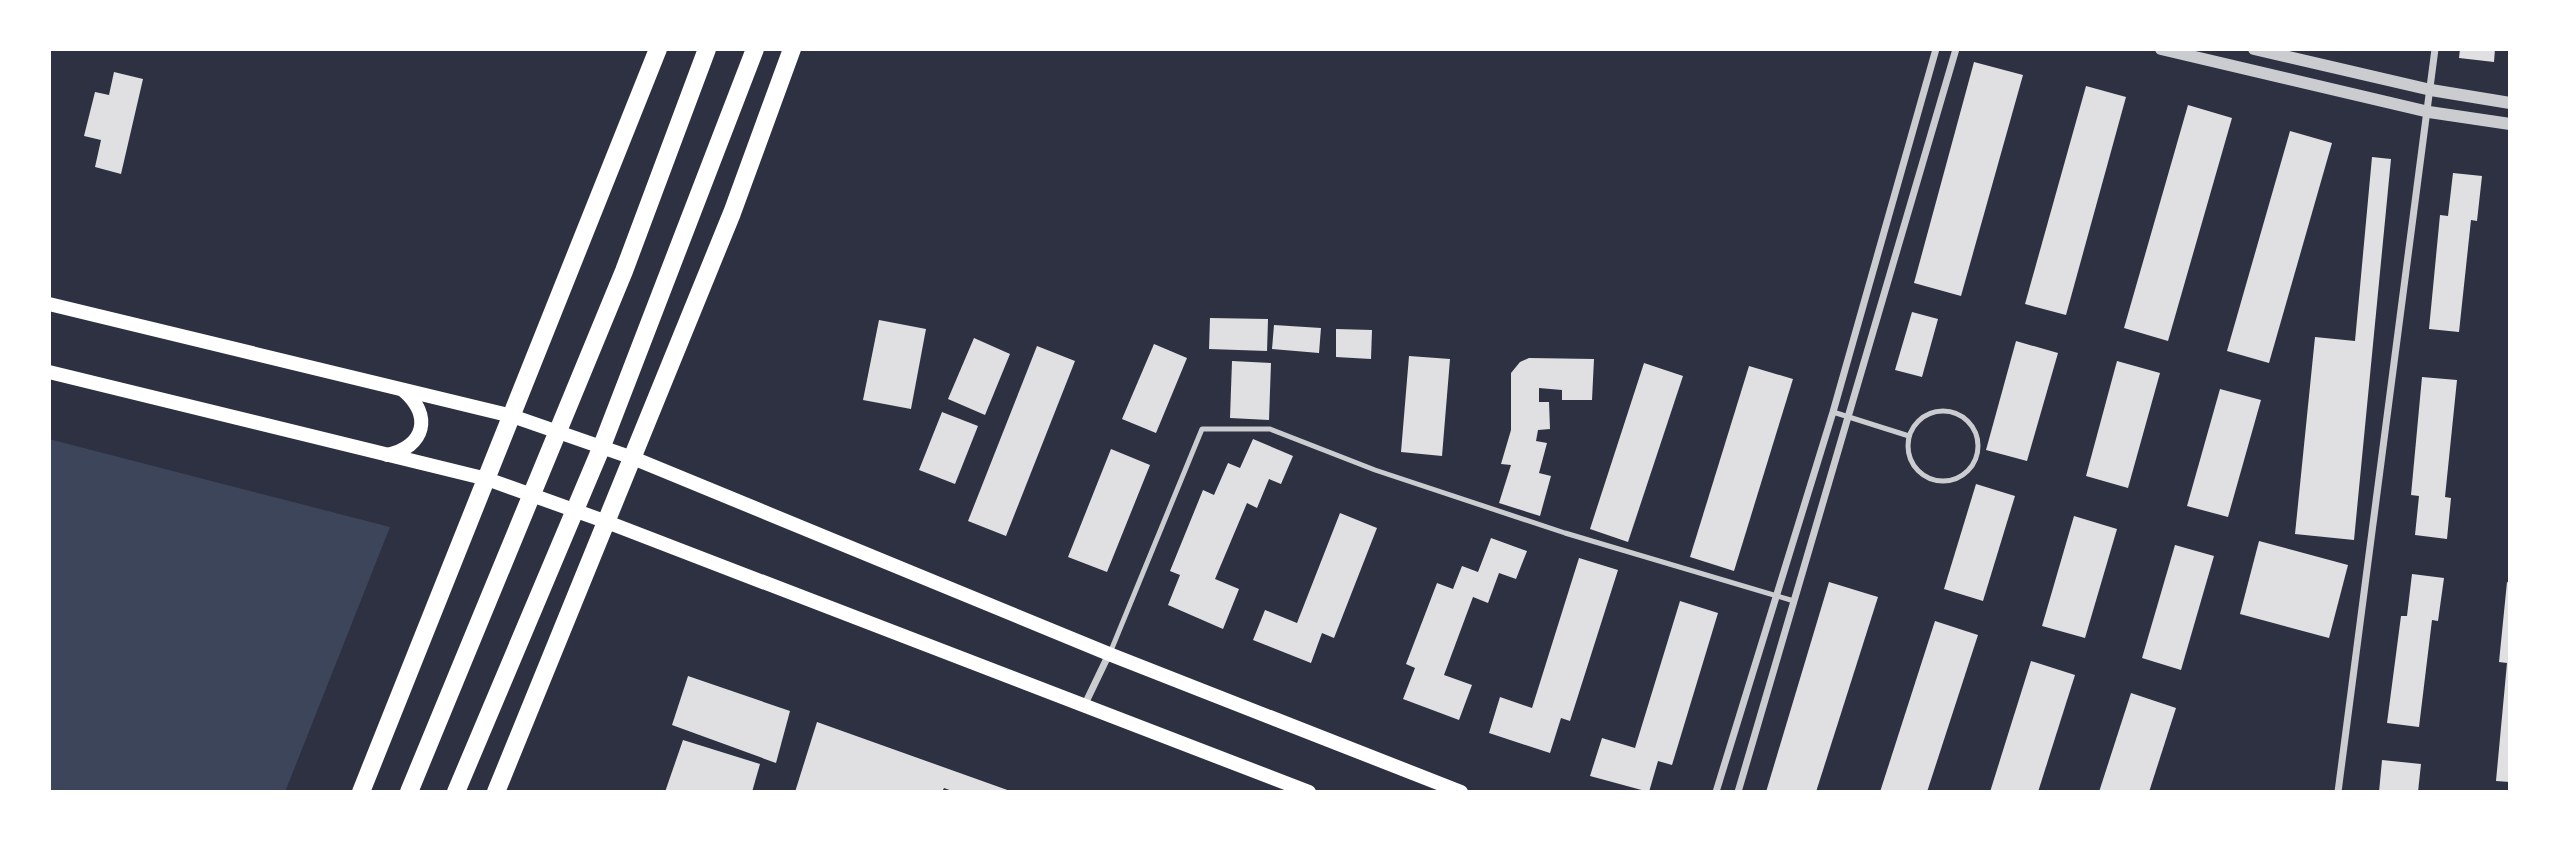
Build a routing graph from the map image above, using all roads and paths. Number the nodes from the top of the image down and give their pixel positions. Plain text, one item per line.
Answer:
1 (658, 49) edge
2 (707, 49) edge
3 (755, 49) edge
4 (792, 49) edge
5 (1936, 49) edge
6 (1956, 49) edge
7 (2161, 49) edge
8 (2253, 49) edge
9 (2435, 49) edge
10 (2431, 90) junction
11 (2510, 103) edge
12 (2429, 112) junction
13 (2510, 124) edge
14 (49, 304) edge
15 (49, 372) edge
16 (402, 389) junction
17 (1833, 412) junction
18 (512, 416) junction
19 (1850, 418) junction
20 (1909, 436) junction
21 (387, 455) junction
22 (633, 458) junction
23 (487, 479) junction
24 (607, 522) junction
25 (1778, 596) junction
26 (1794, 601) junction
27 (1110, 654) junction
28 (1085, 704) junction
29 (361, 792) edge
30 (409, 792) edge
31 (456, 792) edge
32 (496, 792) edge
33 (1309, 792) edge
34 (1461, 792) edge
35 (1716, 792) edge
36 (1738, 792) edge
37 (2338, 792) edge

1 - 18 main road
2 - 30 main road
3 - 31 main road
4 - 22 main road
5 - 17 street
6 - 19 street
7 - 12 street
8 - 10 street
9 - 10 street
10 - 11 street
10 - 12 street
12 - 13 street
12 - 37 street
14 - 16 main road
15 - 21 main road
16 - 18 main road
16 - 21 main road
17 - 19 lane
17 - 25 street
18 - 22 main road
18 - 23 main road
19 - 20 lane
19 - 26 street
20 - 20 lane
21 - 23 main road
22 - 24 main road
22 - 27 main road
23 - 24 main road
23 - 29 main road
24 - 28 main road
24 - 32 main road
25 - 26 lane
25 - 27 lane
25 - 35 street
26 - 36 street
27 - 28 street
27 - 34 main road
28 - 33 main road

